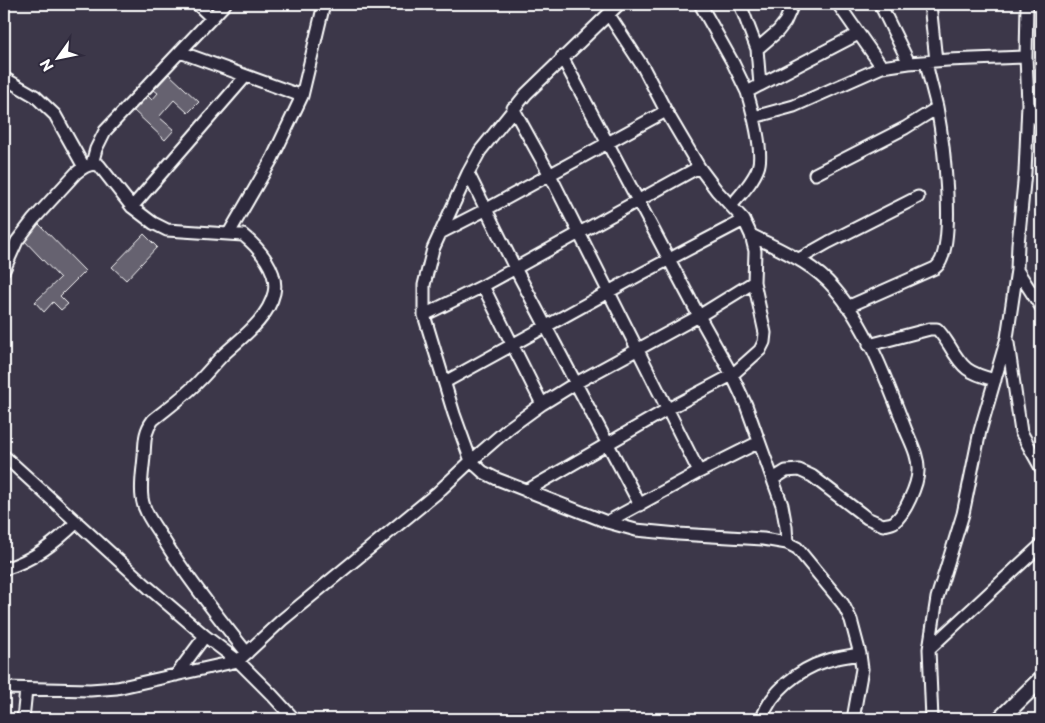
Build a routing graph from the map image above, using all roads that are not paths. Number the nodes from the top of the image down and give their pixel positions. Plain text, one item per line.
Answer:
1 (198, 4) edge
2 (225, 4) edge
3 (324, 4) edge
4 (619, 4) edge
5 (700, 4) edge
6 (740, 4) edge
7 (793, 4) edge
8 (838, 4) edge
9 (880, 4) edge
10 (930, 4) edge
11 (1026, 4) edge
12 (608, 15) junction
13 (212, 18) junction
14 (858, 34) junction
15 (757, 49) junction
16 (180, 52) junction
17 (562, 57) junction
18 (1026, 57) junction
19 (931, 61) junction
20 (908, 63) junction
21 (882, 67) junction
22 (245, 76) junction
23 (4, 78) edge
24 (760, 85) junction
25 (747, 92) junction
26 (302, 96) junction
27 (1028, 104) junction
28 (513, 108) junction
29 (937, 108) junction
30 (666, 111) junction
31 (754, 117) junction
32 (1041, 124) edge
33 (608, 142) junction
34 (88, 166) junction
35 (699, 167) junction
36 (468, 174) junction
37 (815, 174) dead end
38 (550, 175) junction
39 (918, 197) dead end
40 (638, 201) junction
41 (731, 206) junction
42 (132, 207) junction
43 (485, 210) junction
44 (744, 220) junction
45 (228, 233) junction
46 (440, 233) junction
47 (579, 234) junction
48 (752, 235) junction
49 (670, 258) junction
50 (799, 259) junction
51 (515, 268) junction
52 (4, 270) edge
53 (1017, 270) junction
54 (754, 282) junction
55 (483, 286) junction
56 (608, 292) junction
57 (847, 306) junction
58 (1041, 307) edge
59 (424, 315) junction
60 (699, 316) junction
61 (547, 327) junction
62 (1007, 338) junction
63 (869, 345) junction
64 (513, 346) junction
65 (637, 349) junction
66 (732, 375) junction
67 (995, 380) junction
68 (445, 382) junction
69 (576, 383) junction
70 (542, 404) junction
71 (668, 409) junction
72 (759, 442) junction
73 (608, 443) junction
74 (4, 456) edge
75 (471, 461) junction
76 (1041, 468) edge
77 (699, 472) junction
78 (773, 479) junction
79 (526, 491) junction
80 (640, 505) junction
81 (77, 522) junction
82 (606, 522) junction
83 (787, 542) junction
84 (1041, 545) edge
85 (4, 569) edge
86 (205, 636) junction
87 (930, 650) junction
88 (247, 653) junction
89 (860, 654) junction
90 (238, 661) junction
91 (176, 675) junction
92 (1041, 679) edge
93 (4, 688) edge
94 (26, 690) junction
95 (23, 719) edge
96 (294, 719) edge
97 (762, 719) edge
98 (853, 719) edge
99 (932, 719) edge
100 (1000, 719) edge

1 - 13 street
2 - 13 street
3 - 26 street
4 - 12 street
5 - 25 street
6 - 15 street
7 - 15 street
8 - 14 street
9 - 20 street
10 - 19 street
11 - 18 street
12 - 17 street
12 - 30 street
13 - 16 street
14 - 21 street
14 - 24 street
15 - 24 street
16 - 22 street
16 - 34 street
17 - 28 street
17 - 33 street
18 - 19 street
18 - 27 street
19 - 20 street
19 - 29 street
20 - 21 street
21 - 31 street
22 - 26 street
22 - 42 street
23 - 34 street
24 - 25 street
25 - 31 street
26 - 45 street
27 - 32 street
27 - 53 street
28 - 36 street
28 - 38 street
29 - 37 street
29 - 57 street
30 - 33 street
30 - 35 street
31 - 41 street
33 - 38 street
33 - 40 street
34 - 42 street
34 - 52 street
35 - 40 street
35 - 41 street
36 - 43 street
36 - 46 street
38 - 43 street
38 - 47 street
39 - 50 street
40 - 47 street
40 - 49 street
41 - 44 street
42 - 45 street
43 - 46 street
43 - 51 street
44 - 48 street
44 - 49 street
45 - 88 street
46 - 59 street
47 - 51 street
47 - 56 street
48 - 50 street
48 - 54 street
49 - 56 street
49 - 60 street
50 - 57 street
51 - 55 street
51 - 61 street
53 - 58 street
53 - 62 street
54 - 60 street
54 - 66 street
55 - 59 street
55 - 64 street
56 - 61 street
56 - 65 street
57 - 63 street
59 - 68 street
60 - 65 street
60 - 66 street
61 - 64 street
61 - 69 street
62 - 67 street
62 - 76 street
63 - 67 street
63 - 78 street
64 - 68 street
64 - 70 street
65 - 69 street
65 - 71 street
66 - 71 street
66 - 72 street
67 - 87 street
68 - 75 street
69 - 70 street
69 - 73 street
70 - 75 street
71 - 73 street
71 - 77 street
72 - 77 street
72 - 78 street
73 - 79 street
73 - 80 street
74 - 81 street
75 - 79 street
75 - 88 street
77 - 80 street
78 - 83 street
79 - 82 street
80 - 82 street
81 - 85 street
81 - 86 street
82 - 83 street
83 - 89 street
84 - 87 street
86 - 90 street
86 - 91 street
87 - 99 street
88 - 90 street
89 - 97 street
89 - 98 street
90 - 91 street
90 - 96 street
91 - 94 street
92 - 100 street
93 - 94 street
94 - 95 street

